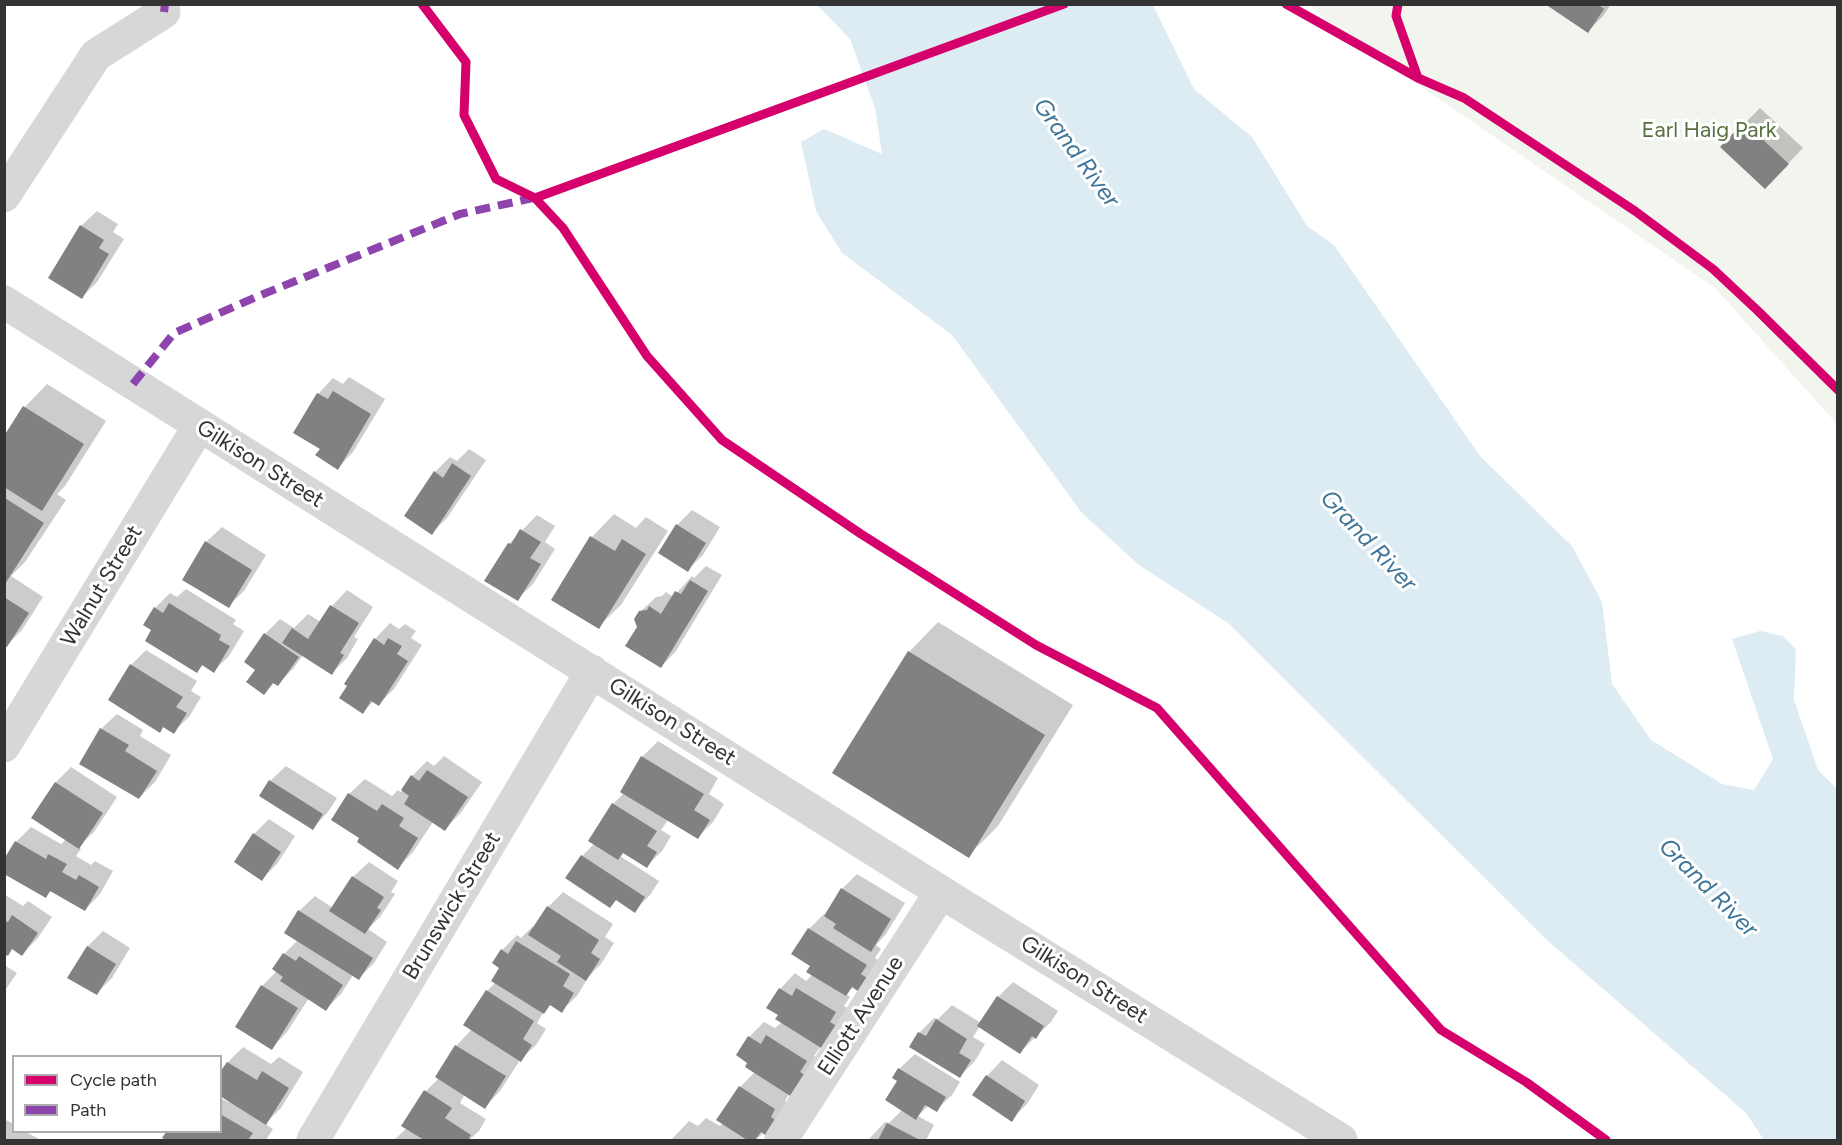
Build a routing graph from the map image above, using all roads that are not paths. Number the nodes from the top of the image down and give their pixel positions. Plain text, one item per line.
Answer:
1 (164, 12) dead end
2 (4, 196) edge
3 (4, 302) edge
4 (199, 426) junction
5 (592, 671) junction
6 (4, 746) edge
7 (941, 892) junction
8 (313, 1140) edge
9 (781, 1140) edge
10 (1341, 1140) edge

1 - 2 street
3 - 4 street, Gilkison Street
4 - 5 street, Gilkison Street
4 - 6 street, Walnut Street
5 - 7 street, Gilkison Street
5 - 8 street, Brunswick Street
7 - 9 street, Elliott Avenue
7 - 10 street, Gilkison Street

